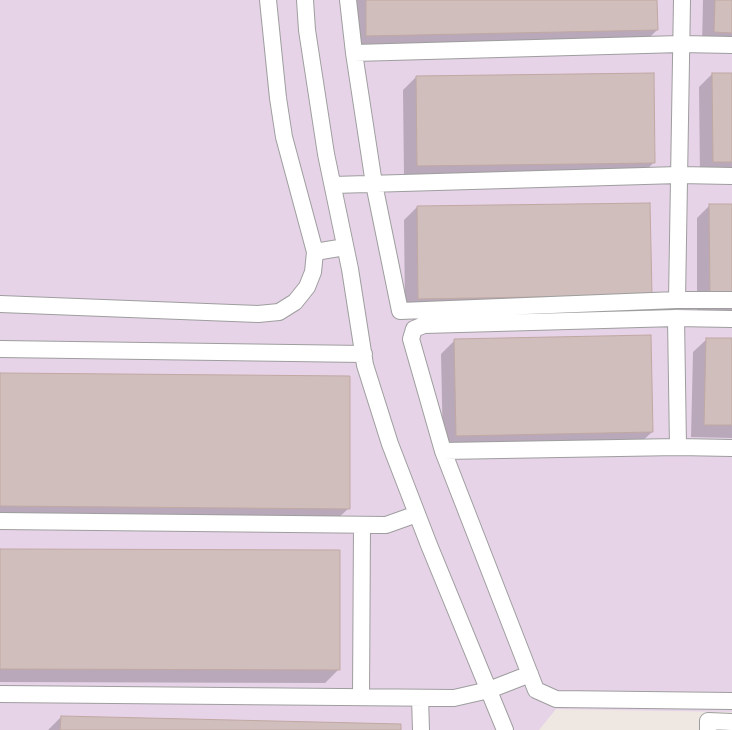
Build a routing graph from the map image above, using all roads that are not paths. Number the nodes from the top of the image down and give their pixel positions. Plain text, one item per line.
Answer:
1 (268, 0) edge
2 (305, 0) edge
3 (348, 0) edge
4 (682, 0) edge
5 (681, 44) junction
6 (732, 45) edge
7 (354, 53) junction
8 (679, 175) junction
9 (732, 176) edge
10 (374, 184) junction
11 (333, 185) junction
12 (345, 247) junction
13 (315, 252) junction
14 (677, 300) junction
15 (732, 300) edge
16 (0, 304) edge
17 (676, 318) junction
18 (732, 319) edge
19 (0, 349) edge
20 (363, 351) junction
21 (678, 447) junction
22 (732, 448) edge
23 (442, 451) junction
24 (417, 514) junction
25 (0, 521) edge
26 (362, 525) junction
27 (530, 674) junction
28 (489, 690) junction
29 (0, 694) edge
30 (361, 697) junction
31 (420, 698) junction
32 (732, 701) edge
33 (732, 722) edge
34 (421, 730) edge
35 (505, 730) edge
36 (708, 730) edge

1 - 13 street
2 - 11 street
3 - 7 street
4 - 5 street
5 - 6 street
5 - 7 street
5 - 8 street
7 - 10 street
8 - 9 street
8 - 10 street
8 - 14 street
10 - 11 street
10 - 14 street
11 - 12 street
12 - 13 street
12 - 20 street
13 - 16 street
14 - 15 street
17 - 18 street
17 - 21 street
17 - 23 street
19 - 20 street
20 - 24 street
21 - 22 street
21 - 23 street
23 - 27 street
24 - 26 street
24 - 28 street
25 - 26 street
26 - 30 street
27 - 28 street
27 - 32 street
28 - 31 street
28 - 35 street
29 - 30 street
30 - 31 street
31 - 34 street
33 - 36 street

